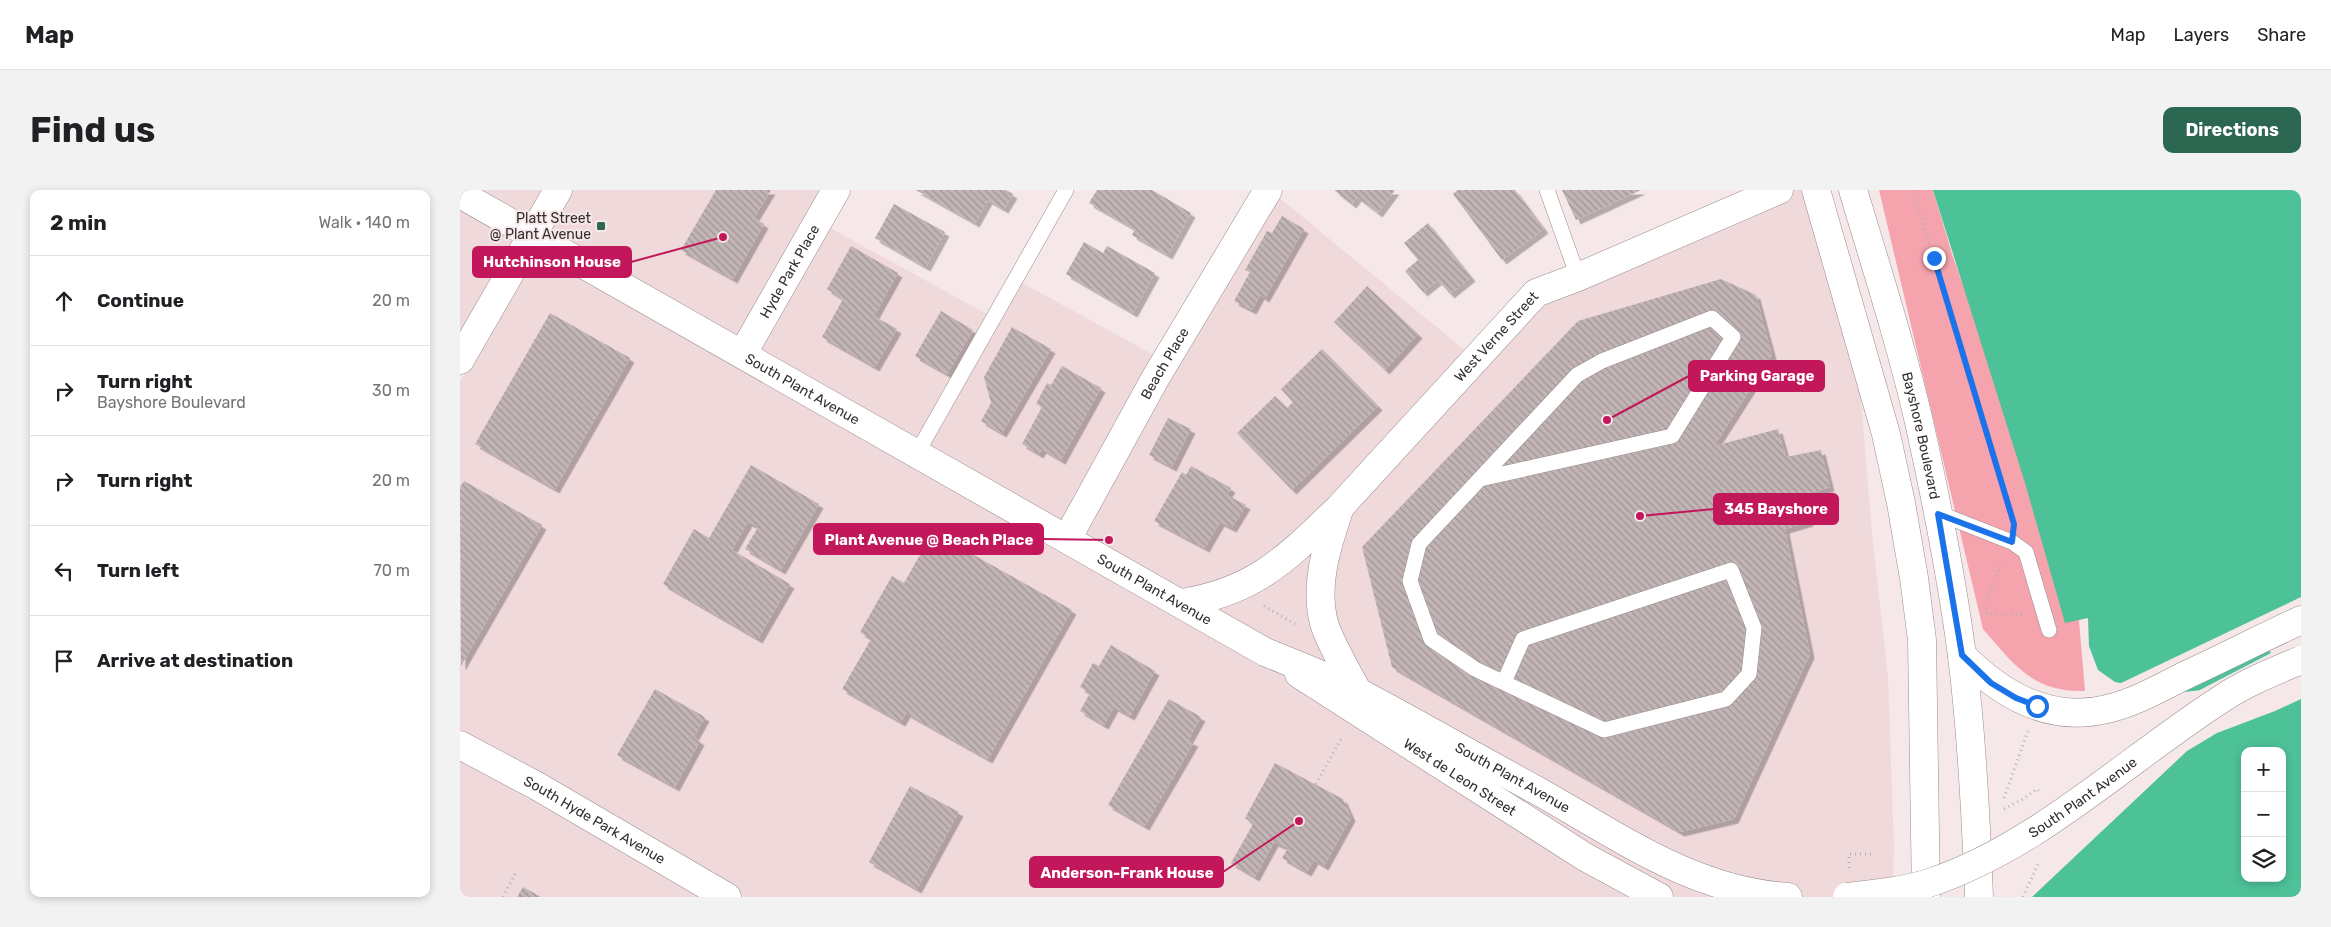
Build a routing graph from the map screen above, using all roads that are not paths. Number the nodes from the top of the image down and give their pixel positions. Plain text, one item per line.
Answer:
1 (558, 190) edge
2 (836, 190) edge
3 (1066, 190) edge
4 (1268, 190) edge
5 (1547, 190) edge
6 (1779, 190) edge
7 (1816, 190) edge
8 (1853, 190) edge
9 (460, 194) edge
10 (533, 235) junction
11 (1578, 277) junction
12 (743, 353) junction
13 (460, 360) edge
14 (917, 453) junction
15 (1480, 478) junction
16 (1339, 508) junction
17 (1938, 514) junction
18 (1067, 539) junction
19 (1181, 603) junction
20 (2301, 620) edge
21 (2049, 630) dead end
22 (1266, 652) junction
23 (1962, 655) junction
24 (2301, 660) edge
25 (1504, 682) junction
26 (1358, 692) junction
27 (460, 745) edge
28 (727, 897) edge
29 (1659, 897) edge
30 (1788, 897) edge
31 (1847, 897) edge
32 (1926, 897) edge
33 (1979, 897) edge

1 - 10 street
2 - 12 street, Hyde Park Place
3 - 14 lane
4 - 18 street, Beach Place
5 - 11 lane
6 - 11 street, West Verne Street
7 - 32 street
8 - 17 street, Bayshore Boulevard
9 - 10 street, South Plant Avenue
10 - 12 street, South Plant Avenue
10 - 13 street
11 - 16 street, West Verne Street
12 - 14 street, South Plant Avenue
14 - 18 street, South Plant Avenue
15 - 15 lane
15 - 25 lane
16 - 19 street, West Verne Street
16 - 26 street, West Verne Street
17 - 21 lane
17 - 23 street, Bayshore Boulevard
18 - 19 street, South Plant Avenue
19 - 22 street, South Plant Avenue
20 - 23 street
22 - 26 street, South Plant Avenue
22 - 29 street, West de Leon Street
23 - 33 street, Bayshore Boulevard
24 - 31 street, South Plant Avenue, bridge
25 - 25 lane
26 - 30 street, South Plant Avenue
27 - 28 street, South Hyde Park Avenue

